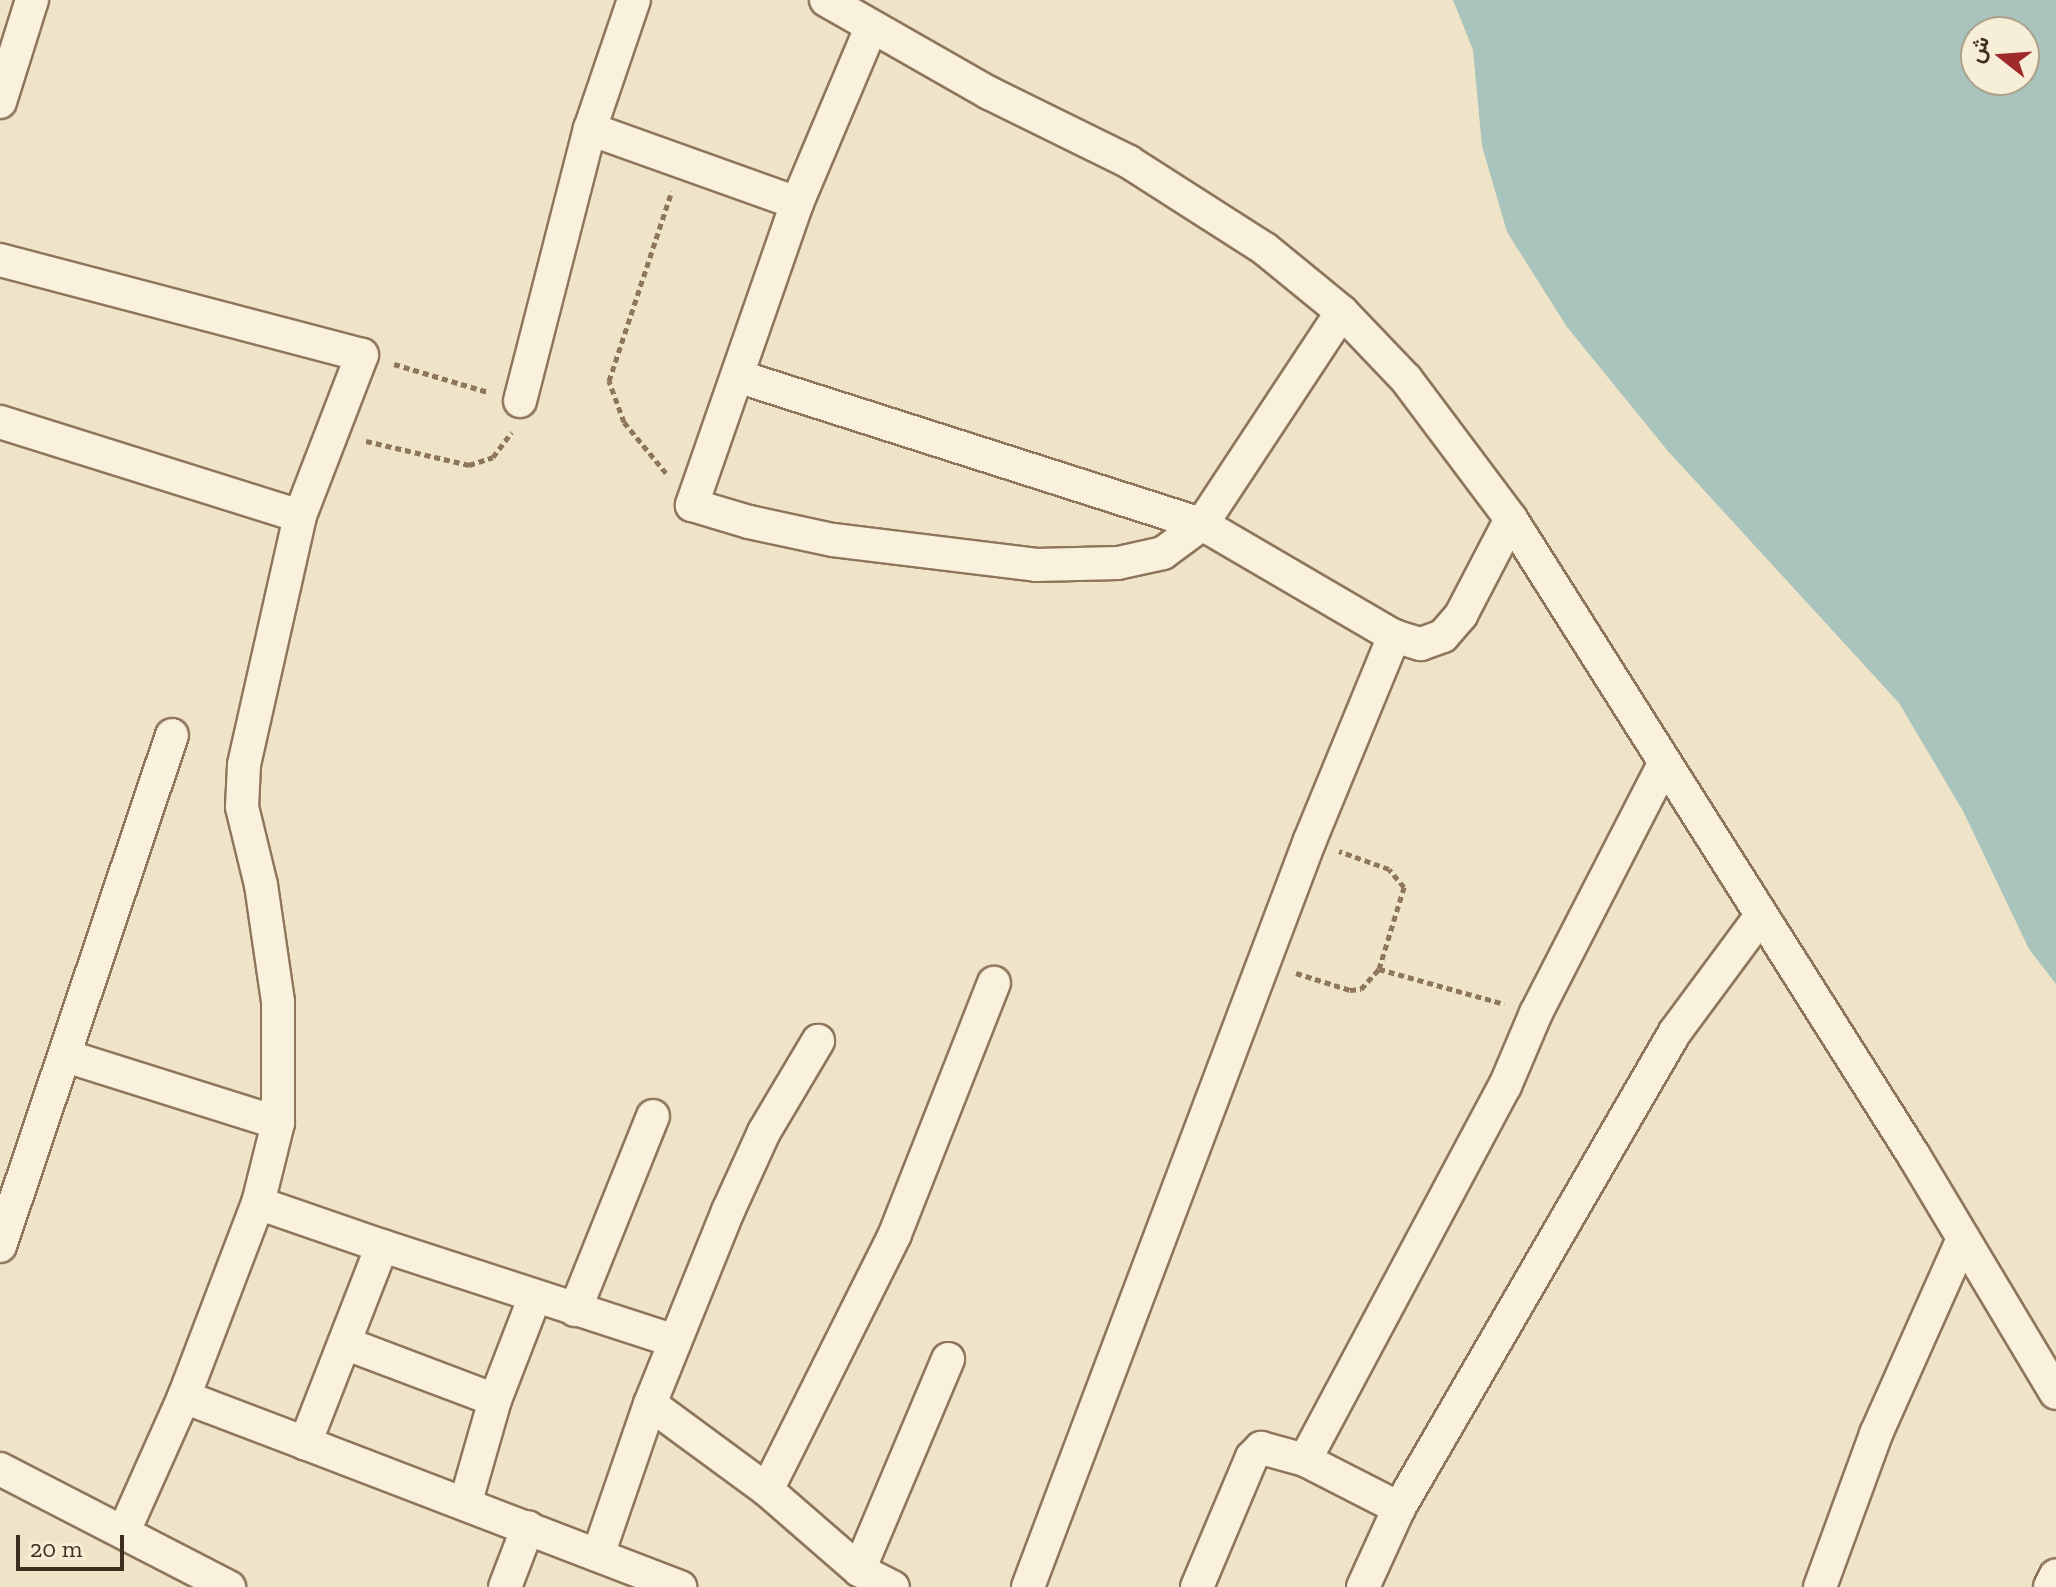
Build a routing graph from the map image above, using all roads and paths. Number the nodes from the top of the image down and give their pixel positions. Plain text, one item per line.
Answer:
1 (32, 0) edge
2 (634, 0) edge
3 (826, 0) edge
4 (871, 28) junction
5 (7, 57) edge
6 (0, 102) edge
7 (590, 129) junction
8 (681, 162) junction
9 (797, 203) junction
10 (0, 260) edge
11 (1342, 312) junction
12 (362, 355) junction
13 (737, 376) junction
14 (520, 401) junction
15 (0, 422) edge
16 (334, 434) junction
17 (692, 505) junction
18 (300, 516) junction
19 (1511, 519) junction
20 (1202, 524) junction
21 (1394, 636) junction
22 (172, 735) dead end
23 (1663, 766) junction
24 (1310, 840) junction
25 (1760, 917) junction
26 (1264, 964) junction
27 (1379, 969) junction
28 (994, 983) dead end
29 (1536, 1013) junction
30 (818, 1041) dead end
31 (66, 1056) junction
32 (653, 1116) dead end
33 (278, 1123) junction
34 (258, 1203) junction
35 (1963, 1239) junction
36 (0, 1246) edge
37 (382, 1246) junction
38 (534, 1299) junction
39 (575, 1310) junction
40 (675, 1341) junction
41 (347, 1344) junction
42 (948, 1359) dead end
43 (2056, 1393) edge
44 (184, 1397) junction
45 (495, 1400) junction
46 (650, 1404) junction
47 (305, 1443) junction
48 (1305, 1460) junction
49 (0, 1469) edge
50 (767, 1490) junction
51 (466, 1501) junction
52 (1399, 1508) junction
53 (528, 1527) junction
54 (124, 1531) junction
55 (599, 1552) junction
56 (859, 1570) junction
57 (2056, 1575) edge
58 (229, 1587) edge
59 (505, 1587) edge
60 (680, 1587) edge
61 (893, 1587) edge
62 (1028, 1587) edge
63 (1197, 1587) edge
64 (1363, 1587) edge
65 (1820, 1587) edge
66 (2050, 1587) edge

1 - 5 street
2 - 7 street
3 - 4 street
4 - 9 street
4 - 11 street
5 - 6 street
7 - 8 street
7 - 14 street
8 - 9 street
8 - 17 path
9 - 13 street
10 - 12 street
11 - 19 street
11 - 20 street
12 - 14 path
12 - 16 street
13 - 17 street
13 - 20 street
14 - 16 path
15 - 18 street
16 - 18 street
17 - 20 street
18 - 33 street
19 - 21 street
19 - 23 street
20 - 21 street
21 - 24 street
22 - 31 street
23 - 25 street
23 - 29 street
24 - 26 street
24 - 27 path
25 - 35 street
25 - 52 street
26 - 27 path
26 - 62 street
27 - 29 path
28 - 50 street
29 - 48 street
30 - 40 street
31 - 33 street
31 - 36 street
32 - 39 street
33 - 34 street
34 - 37 street
34 - 44 street
35 - 43 street
35 - 65 street
37 - 38 street
37 - 41 street
38 - 39 street
38 - 45 street
39 - 40 street
40 - 46 street
41 - 45 street
41 - 47 street
42 - 56 street
44 - 47 street
44 - 54 street
45 - 51 street
46 - 50 street
46 - 55 street
47 - 51 street
48 - 52 street
48 - 63 street
49 - 54 street
50 - 56 street
51 - 53 street
52 - 64 street
53 - 55 street
53 - 59 street
54 - 58 street
55 - 60 street
56 - 61 street
57 - 66 street

